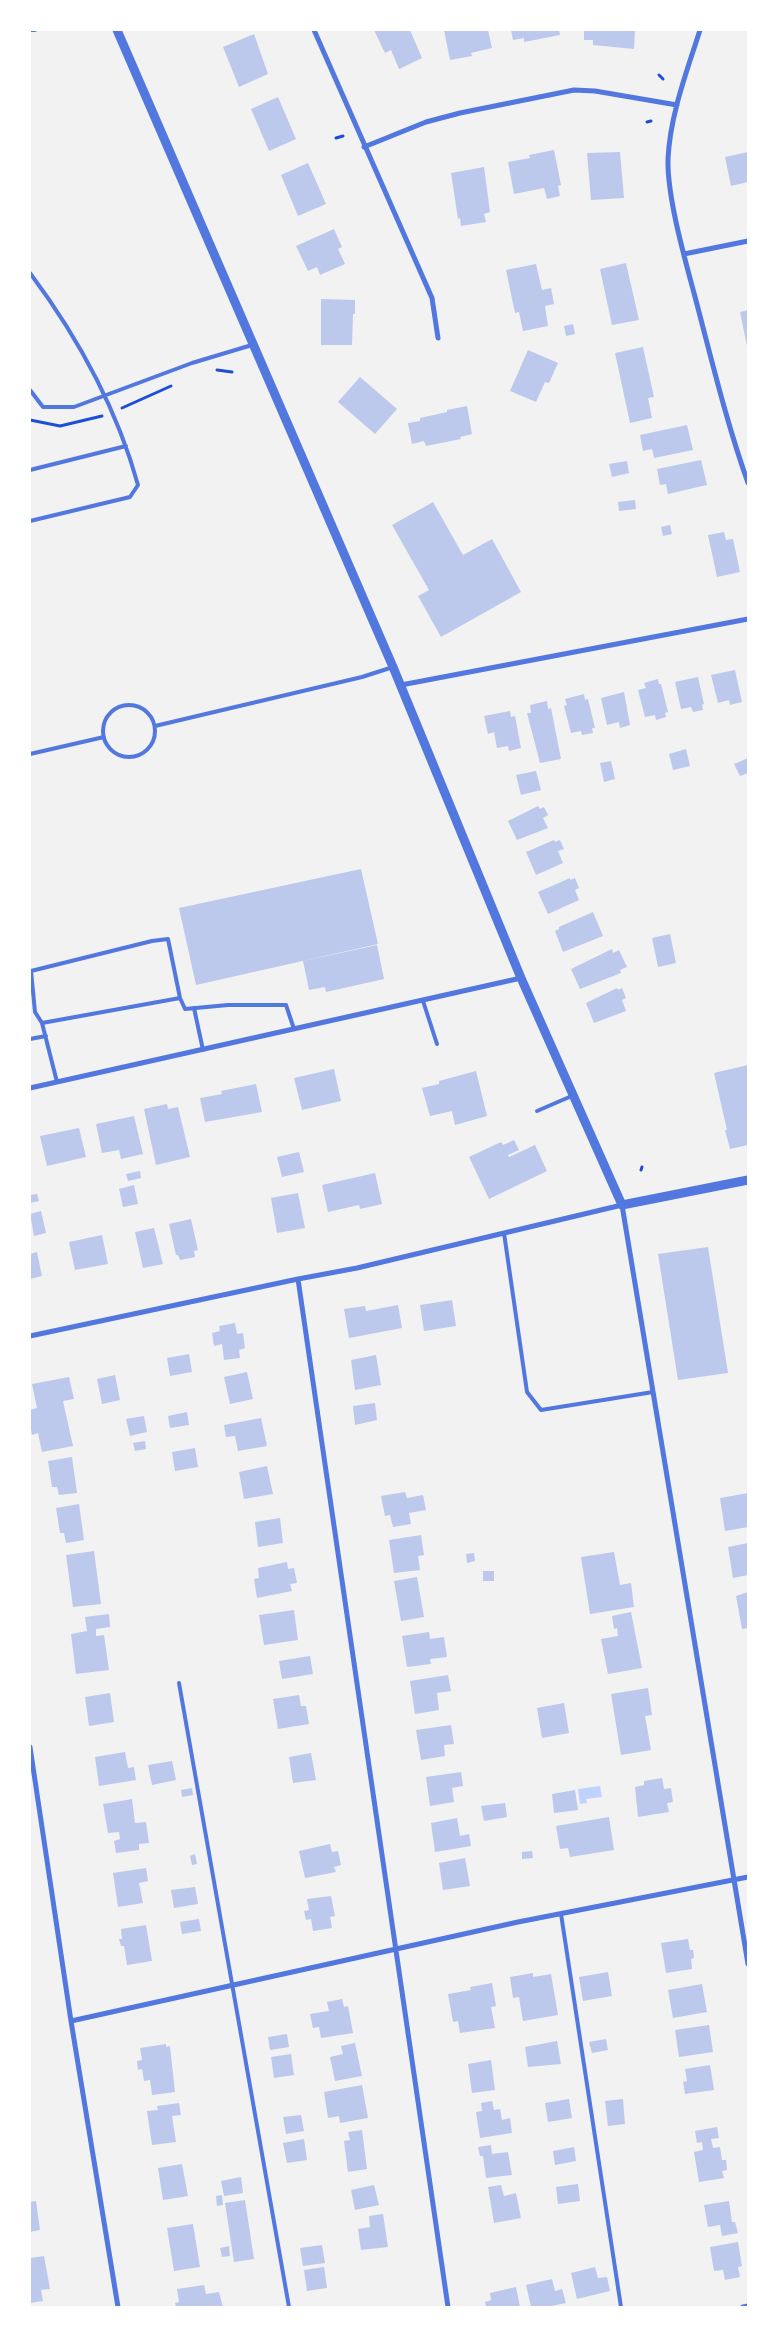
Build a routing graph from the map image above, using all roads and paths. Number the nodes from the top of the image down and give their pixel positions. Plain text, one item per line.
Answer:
1 (30, 30) edge
2 (35, 30) edge
3 (117, 30) edge
4 (314, 30) edge
5 (700, 30) edge
6 (659, 75) dead end
7 (663, 79) dead end
8 (677, 105) junction
9 (342, 136) dead end
10 (336, 138) dead end
11 (364, 147) junction
12 (748, 240) edge
13 (684, 254) junction
14 (30, 273) edge
15 (438, 338) dead end
16 (253, 345) junction
17 (30, 390) edge
18 (104, 396) junction
19 (126, 446) junction
20 (30, 470) edge
21 (748, 483) edge
22 (30, 521) edge
23 (748, 619) edge
24 (393, 667) junction
25 (401, 685) junction
26 (155, 726) junction
27 (104, 737) junction
28 (30, 754) edge
29 (31, 971) edge
30 (522, 978) junction
31 (180, 998) junction
32 (422, 1001) junction
33 (194, 1008) junction
34 (42, 1023) junction
35 (294, 1029) junction
36 (46, 1036) junction
37 (30, 1039) edge
38 (437, 1044) dead end
39 (203, 1050) junction
40 (57, 1082) junction
41 (30, 1088) edge
42 (574, 1095) junction
43 (537, 1111) dead end
44 (748, 1180) edge
45 (622, 1205) junction
46 (504, 1234) junction
47 (298, 1278) junction
48 (30, 1336) edge
49 (652, 1392) junction
50 (179, 1683) dead end
51 (30, 1747) edge
52 (748, 1877) edge
53 (735, 1880) junction
54 (561, 1914) junction
55 (397, 1949) junction
56 (748, 1964) edge
57 (231, 1986) junction
58 (71, 2021) junction
59 (748, 2306) edge
60 (118, 2307) edge
61 (289, 2307) edge
62 (448, 2307) edge
63 (621, 2307) edge
64 (743, 2307) edge

1 - 2 lane
3 - 16 street
4 - 11 street
5 - 8 street
6 - 7 path
8 - 11 street
8 - 13 street
9 - 10 path
11 - 15 street
12 - 13 street
13 - 21 street
14 - 18 lane
16 - 18 lane
16 - 24 street
17 - 18 lane
18 - 19 lane
19 - 20 lane
19 - 22 lane
23 - 25 street
24 - 25 street
24 - 26 lane
25 - 30 street
26 - 27 lane
26 - 27 lane
27 - 28 lane
29 - 31 lane
29 - 34 lane
30 - 32 street
30 - 42 street
31 - 33 lane
31 - 34 lane
32 - 35 street
32 - 38 lane
33 - 35 lane
33 - 39 lane
34 - 36 lane
35 - 39 street
36 - 37 lane
36 - 40 lane
39 - 40 street
40 - 41 street
42 - 43 lane
42 - 45 street
44 - 45 street
45 - 46 street
45 - 49 street
46 - 47 street
46 - 49 lane
47 - 48 street
47 - 55 street
49 - 53 street
50 - 57 lane
51 - 58 street
52 - 53 street
53 - 54 street
53 - 56 street
54 - 55 street
54 - 63 lane
55 - 57 street
55 - 62 street
57 - 58 street
57 - 61 lane
58 - 60 street
59 - 64 street

